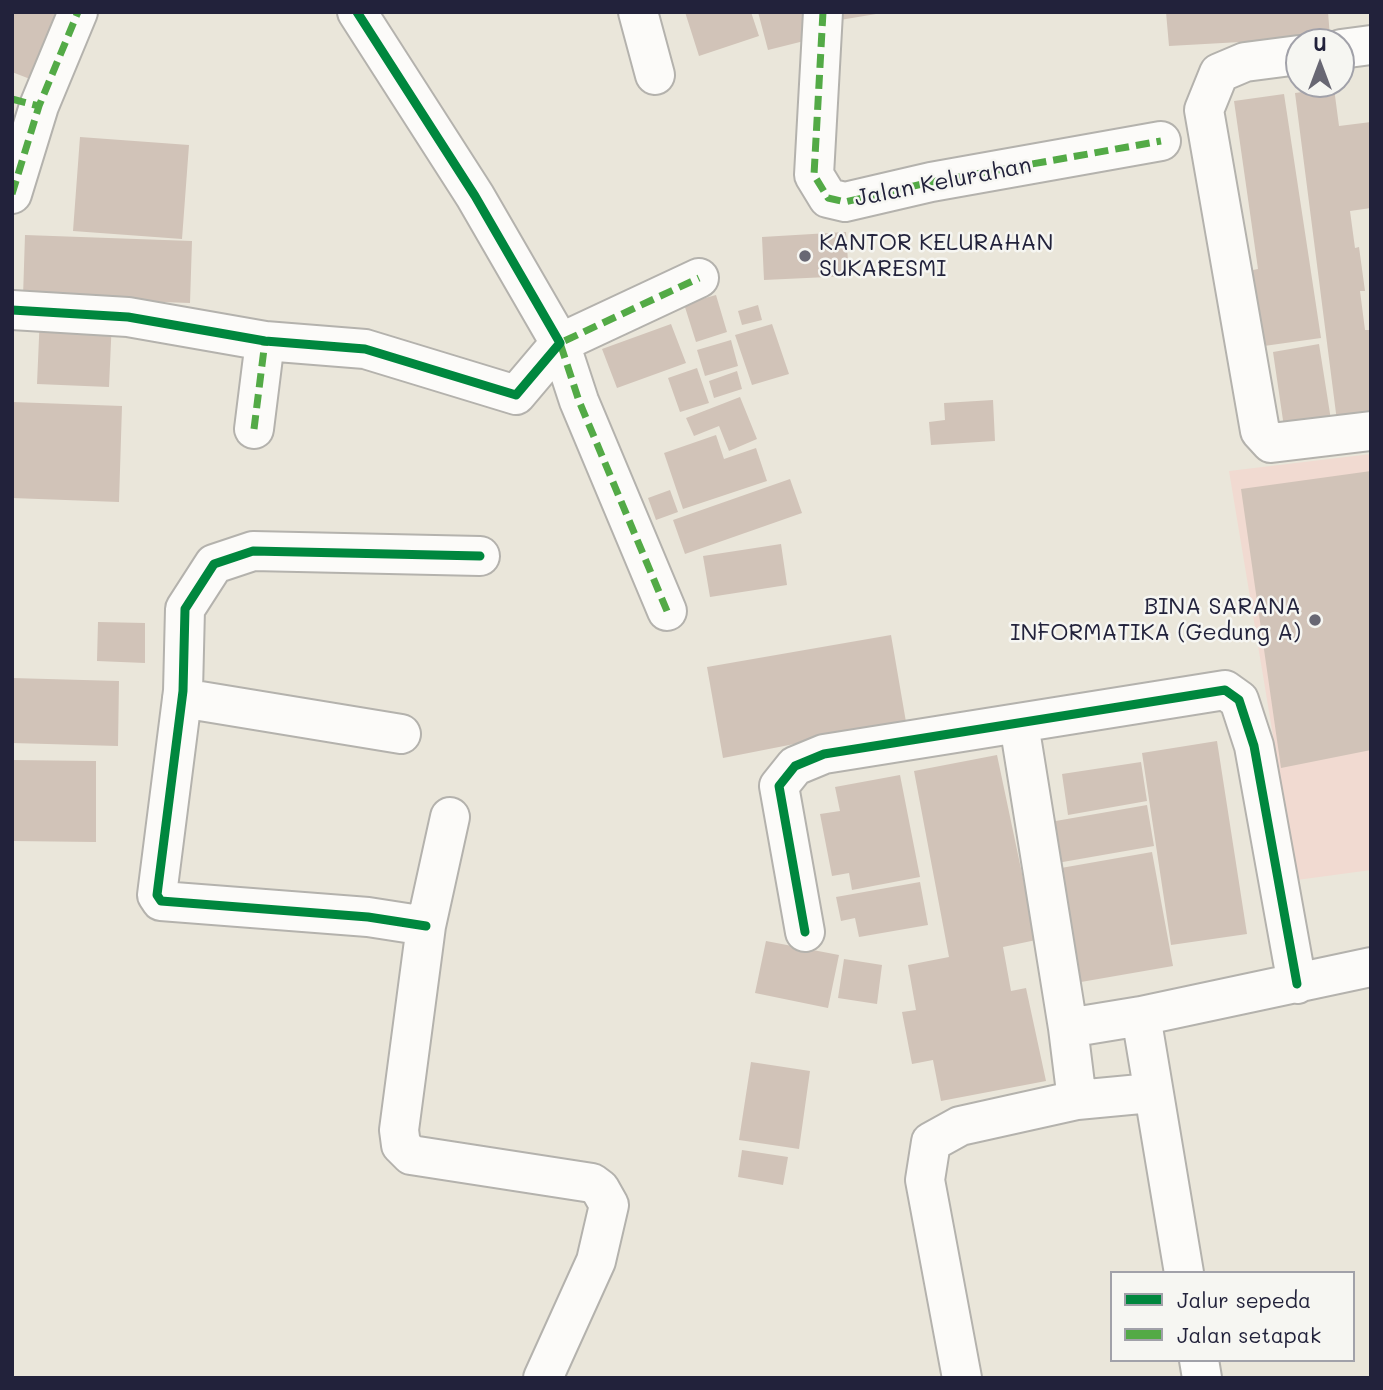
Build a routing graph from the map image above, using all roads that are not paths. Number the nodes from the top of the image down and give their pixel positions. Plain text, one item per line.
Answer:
1 (78, 12) edge
2 (357, 12) edge
3 (638, 12) edge
4 (823, 12) edge
5 (1285, 57) edge
6 (655, 75) dead end
7 (26, 102) edge
8 (1161, 142) dead end
9 (12, 194) edge
10 (699, 278) dead end
11 (12, 310) edge
12 (265, 341) junction
13 (560, 343) junction
14 (254, 429) dead end
15 (1371, 431) edge
16 (480, 556) dead end
17 (667, 611) dead end
18 (181, 698) junction
19 (1018, 723) junction
20 (401, 734) dead end
21 (450, 817) dead end
22 (426, 926) junction
23 (805, 932) dead end
24 (1371, 967) edge
25 (1297, 984) junction
26 (1141, 1016) junction
27 (1068, 1028) junction
28 (1151, 1093) junction
29 (1077, 1100) junction
30 (1184, 1271) edge
31 (543, 1378) edge
32 (962, 1378) edge

1 - 7 street
2 - 13 street
3 - 6 street
4 - 8 street, Jalan Kelurahan
5 - 15 street
7 - 9 street
10 - 13 street
11 - 12 street
12 - 13 street
12 - 14 street
13 - 17 street
16 - 18 street
18 - 20 street
18 - 22 street
19 - 23 street
19 - 25 street
19 - 27 street
21 - 22 street
22 - 31 street
24 - 25 street
25 - 26 street
26 - 27 street
26 - 28 street
27 - 29 street
28 - 29 street
28 - 30 street
29 - 32 street

